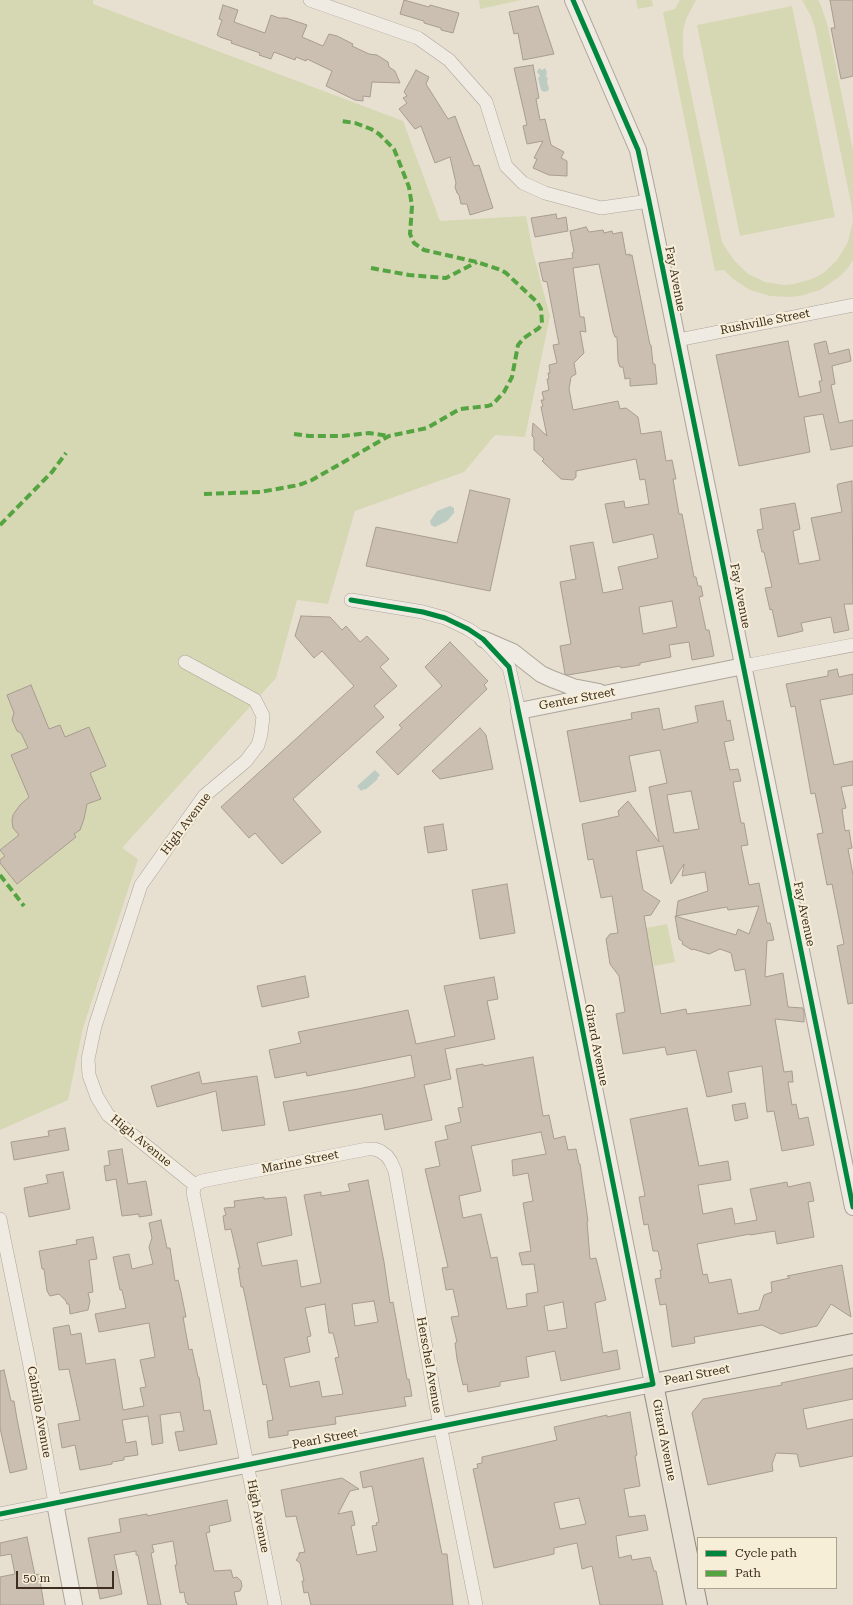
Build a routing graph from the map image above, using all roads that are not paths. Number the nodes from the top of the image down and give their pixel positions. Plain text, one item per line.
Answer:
1 (310, 0) edge
2 (573, 0) edge
3 (650, 202) junction
4 (853, 305) edge
5 (678, 340) junction
6 (351, 600) dead end
7 (483, 639) junction
8 (853, 645) edge
9 (185, 662) dead end
10 (744, 666) junction
11 (606, 694) junction
12 (519, 711) junction
13 (394, 1171) joint
14 (195, 1185) junction
15 (853, 1207) edge
16 (0, 1219) edge
17 (853, 1344) edge
18 (653, 1384) junction
19 (440, 1426) junction
20 (248, 1465) junction
21 (56, 1503) junction
22 (0, 1514) edge
23 (74, 1605) edge
24 (275, 1605) edge
25 (476, 1605) edge
26 (697, 1605) edge

1 - 3 street
2 - 3 street, Fay Avenue
3 - 5 street, Fay Avenue
4 - 5 street, Rushville Street
5 - 10 street, Fay Avenue
6 - 7 street
7 - 11 street
7 - 12 street
8 - 10 street, Genter Street
9 - 14 street, High Avenue
10 - 11 street, Genter Street
10 - 15 street, Fay Avenue
11 - 12 street, Genter Street
12 - 18 street, Girard Avenue
13 - 14 street, Marine Street
13 - 19 street, Herschel Avenue
14 - 20 street, High Avenue
16 - 21 street, Cabrillo Avenue
17 - 18 main road, Pearl Street
18 - 19 street, Pearl Street
18 - 26 main road, Girard Avenue
19 - 20 street, Pearl Street
19 - 25 street, Herschel Avenue
20 - 21 street, Pearl Street
20 - 24 street, High Avenue
21 - 22 street, Pearl Street
21 - 23 street, Cabrillo Avenue

